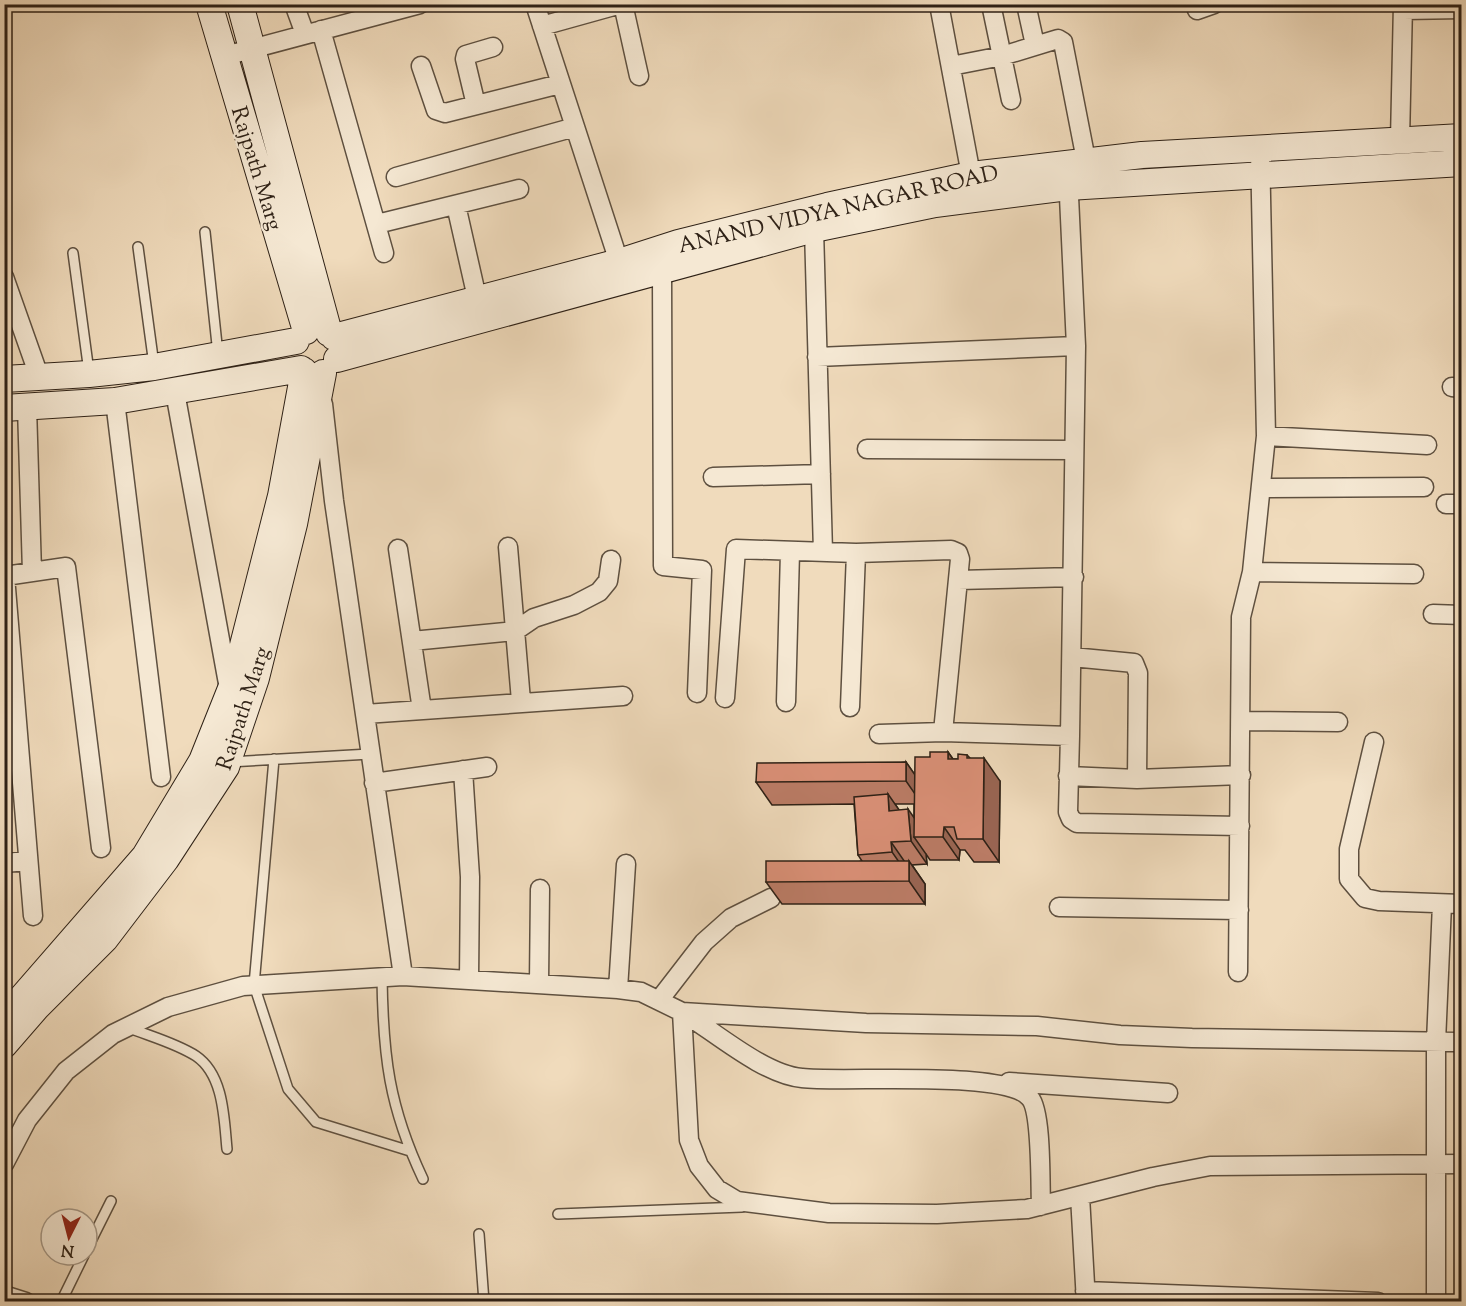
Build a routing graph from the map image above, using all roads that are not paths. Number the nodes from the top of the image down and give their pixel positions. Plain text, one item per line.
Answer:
1 (209, 4) edge
2 (240, 4) edge
3 (294, 4) edge
4 (420, 4) edge
5 (535, 4) edge
6 (622, 4) edge
7 (939, 4) edge
8 (991, 4) edge
9 (1026, 4) edge
10 (1404, 7) edge
11 (1461, 9) edge
12 (542, 26) junction
13 (313, 32) junction
14 (1035, 45) junction
15 (493, 47) dead end
16 (251, 49) junction
17 (225, 56) junction
18 (1002, 56) junction
19 (420, 66) dead end
20 (951, 66) junction
21 (639, 76) dead end
22 (560, 84) junction
23 (1011, 100) dead end
24 (476, 105) junction
25 (574, 127) junction
26 (1461, 136) edge
27 (1400, 140) junction
28 (1260, 150) junction
29 (1461, 163) edge
30 (1074, 170) junction
31 (971, 175) junction
32 (1261, 176) junction
33 (396, 177) dead end
34 (519, 189) dead end
35 (456, 205) junction
36 (377, 224) junction
37 (814, 229) junction
38 (205, 232) dead end
39 (138, 247) dead end
40 (73, 253) dead end
41 (384, 253) dead end
42 (619, 262) junction
43 (662, 272) junction
44 (4, 277) edge
45 (477, 298) junction
46 (1076, 346) junction
47 (317, 356) junction
48 (219, 357) junction
49 (817, 357) junction
50 (154, 367) junction
51 (89, 374) junction
52 (39, 376) junction
53 (4, 379) edge
54 (175, 392) junction
55 (115, 400) junction
56 (16, 408) edge
57 (1266, 436) junction
58 (1427, 445) dead end
59 (867, 449) dead end
60 (1073, 450) junction
61 (820, 474) junction
62 (713, 477) dead end
63 (1424, 487) dead end
64 (1262, 488) junction
65 (508, 547) dead end
66 (398, 549) dead end
67 (790, 552) junction
68 (823, 552) junction
69 (855, 553) junction
70 (611, 560) dead end
71 (32, 572) junction
72 (1252, 572) junction
73 (1414, 574) dead end
74 (1074, 577) junction
75 (958, 580) junction
76 (1434, 614) dead end
77 (1461, 615) edge
78 (515, 631) junction
79 (412, 641) junction
80 (1072, 657) junction
81 (230, 691) junction
82 (697, 693) dead end
83 (623, 696) dead end
84 (725, 698) dead end
85 (521, 702) junction
86 (786, 702) dead end
87 (850, 707) dead end
88 (422, 710) junction
89 (364, 714) junction
90 (1241, 721) junction
91 (1338, 722) dead end
92 (943, 732) junction
93 (879, 734) dead end
94 (1070, 736) junction
95 (1374, 742) dead end
96 (370, 754) junction
97 (274, 759) junction
98 (228, 762) junction
99 (487, 767) dead end
100 (463, 770) junction
101 (1241, 775) junction
102 (1068, 776) junction
103 (160, 777) dead end
104 (1137, 779) junction
105 (375, 783) junction
106 (1240, 826) junction
107 (101, 848) dead end
108 (28, 861) junction
109 (4, 863) edge
110 (626, 864) dead end
111 (540, 889) dead end
112 (771, 898) edge
113 (1442, 904) junction
114 (1461, 904) edge
115 (1059, 907) dead end
116 (1239, 910) junction
117 (33, 915) dead end
118 (1238, 972) dead end
119 (403, 976) junction
120 (382, 977) junction
121 (470, 979) junction
122 (539, 983) junction
123 (254, 985) junction
124 (618, 989) junction
125 (660, 999) junction
126 (682, 1012) junction
127 (4, 1018) edge
128 (128, 1027) junction
129 (1436, 1042) junction
130 (1461, 1042) edge
131 (4, 1045) edge
132 (981, 1080) junction
133 (1168, 1093) dead end
134 (227, 1149) dead end
135 (410, 1151) junction
136 (4, 1164) edge
137 (1435, 1164) junction
138 (1461, 1164) edge
139 (423, 1179) dead end
140 (1080, 1196) junction
141 (111, 1201) dead end
142 (765, 1206) junction
143 (1041, 1206) junction
144 (558, 1214) dead end
145 (99, 1225) edge
146 (479, 1234) dead end
147 (78, 1267) edge
148 (4, 1295) edge
149 (1085, 1296) edge
150 (1342, 1301) edge
151 (26, 1302) edge
152 (61, 1302) edge
153 (484, 1302) edge
154 (1378, 1302) edge
155 (1436, 1302) edge

1 - 17 main road, Rajpath Marg
2 - 16 main road, Rajpath Marg
3 - 13 street
4 - 13 street
5 - 12 street
6 - 12 street
6 - 21 street
7 - 20 street
8 - 18 street
9 - 14 street
10 - 11 street
10 - 27 street
12 - 22 street
13 - 16 street
13 - 36 street
14 - 18 street
14 - 30 street
15 - 24 street
16 - 17 street
16 - 47 main road, Rajpath Marg
17 - 47 main road, Rajpath Marg
18 - 20 street
18 - 23 street
19 - 24 street
20 - 31 street
22 - 24 street
22 - 25 street
25 - 33 street
25 - 42 street
26 - 27 main road, ANAND VIDYA NAGAR ROAD
27 - 28 main road, ANAND VIDYA NAGAR ROAD
28 - 30 main road, ANAND VIDYA NAGAR ROAD
28 - 32 street
29 - 32 main road, ANAND VIDYA NAGAR ROAD
30 - 31 main road, ANAND VIDYA NAGAR ROAD
30 - 32 main road, ANAND VIDYA NAGAR ROAD
30 - 37 main road, ANAND VIDYA NAGAR ROAD
30 - 46 street
31 - 42 main road, ANAND VIDYA NAGAR ROAD
32 - 57 street
34 - 35 street
35 - 36 street
35 - 45 street
36 - 41 street
37 - 43 main road, ANAND VIDYA NAGAR ROAD
37 - 49 street
38 - 48 lane
39 - 50 lane
40 - 51 lane
42 - 45 main road, ANAND VIDYA NAGAR ROAD
43 - 47 main road, ANAND VIDYA NAGAR ROAD
43 - 82 street
44 - 52 street
45 - 47 main road, ANAND VIDYA NAGAR ROAD
46 - 49 street
46 - 60 street
47 - 48 main road, ANAND VIDYA NAGAR ROAD
47 - 54 main road, ANAND VIDYA NAGAR ROAD
47 - 81 main road, Rajpath Marg
47 - 89 street
47 - 98 main road, Rajpath Marg
48 - 50 main road, ANAND VIDYA NAGAR ROAD
49 - 61 street
50 - 51 main road, ANAND VIDYA NAGAR ROAD
51 - 52 main road, ANAND VIDYA NAGAR ROAD
52 - 53 main road, ANAND VIDYA NAGAR ROAD
54 - 55 main road, ANAND VIDYA NAGAR ROAD
54 - 81 street
55 - 56 main road, ANAND VIDYA NAGAR ROAD
55 - 103 street
56 - 71 street
57 - 58 street
57 - 64 street
59 - 60 street
60 - 74 street
61 - 62 street
61 - 68 street
63 - 64 street
64 - 72 street
65 - 78 street
66 - 79 street
67 - 68 street
67 - 84 street
67 - 86 street
68 - 69 street
69 - 75 street
69 - 87 street
70 - 78 street
71 - 107 street
71 - 108 street
72 - 73 street
72 - 90 street
74 - 75 street
74 - 80 street
75 - 92 street
76 - 77 street
78 - 79 street
78 - 85 street
79 - 88 street
80 - 94 street
80 - 104 street
81 - 127 main road, Rajpath Marg
83 - 85 street
85 - 88 street
88 - 89 street
89 - 96 street
90 - 91 street
90 - 101 street
92 - 93 street
92 - 94 street
94 - 102 street
95 - 113 street
96 - 97 lane
96 - 105 street
97 - 98 lane
97 - 123 lane
98 - 131 main road, Rajpath Marg
99 - 100 street
100 - 105 street
100 - 121 street
101 - 104 street
101 - 106 street
102 - 104 street
102 - 106 street
105 - 119 street
106 - 116 street
108 - 109 street
108 - 117 street
110 - 124 street
111 - 122 street
112 - 125 street
113 - 114 street
113 - 129 street
115 - 116 street
116 - 118 street
119 - 120 street
119 - 121 street
120 - 123 street
120 - 135 lane
121 - 122 street
122 - 124 street
123 - 128 street
123 - 135 lane
124 - 125 street
125 - 126 street
126 - 129 street
126 - 132 street
126 - 142 street
128 - 134 lane
128 - 136 street
129 - 130 street
129 - 137 street
132 - 133 street
132 - 143 street
135 - 139 lane
137 - 138 street
137 - 140 street
137 - 155 street
140 - 143 street
140 - 149 street
141 - 145 lane
142 - 143 street
142 - 144 lane
146 - 153 lane
147 - 152 lane
148 - 151 street
149 - 150 street
150 - 154 street

